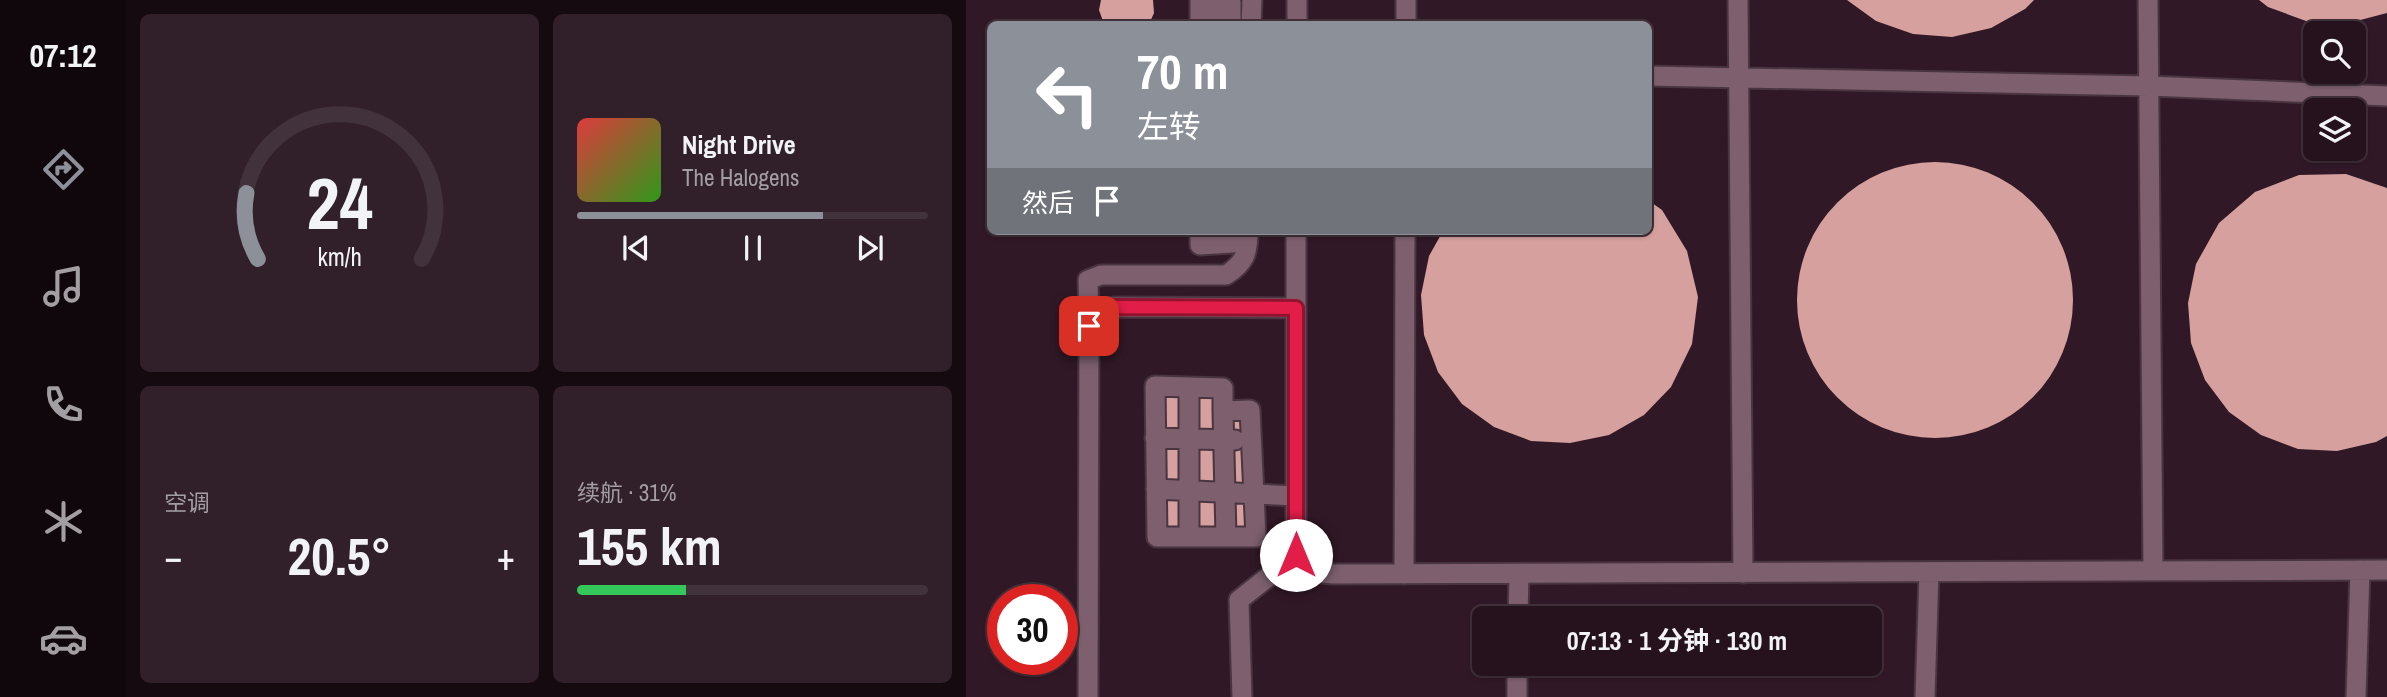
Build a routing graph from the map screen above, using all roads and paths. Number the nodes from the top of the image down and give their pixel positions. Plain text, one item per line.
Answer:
1 (1252, 0) edge
2 (1297, 0) edge
3 (1406, 0) edge
4 (1738, 0) edge
5 (2148, 0) edge
6 (1215, 2) junction
7 (1200, 21) edge
8 (1215, 21) edge
9 (1231, 21) edge
10 (1251, 21) edge
11 (1297, 21) edge
12 (1406, 21) edge
13 (1652, 76) edge
14 (1739, 78) junction
15 (2149, 86) junction
16 (2387, 96) edge
17 (1199, 235) edge
18 (1232, 235) edge
19 (1248, 235) edge
20 (1296, 235) edge
21 (1405, 235) edge
22 (1216, 237) edge
23 (1296, 308) junction
24 (1089, 326) junction
25 (1189, 387) junction
26 (1223, 411) junction
27 (1156, 438) junction
28 (1188, 439) junction
29 (1224, 440) junction
30 (1251, 440) junction
31 (1156, 489) junction
32 (1190, 491) junction
33 (1225, 493) junction
34 (1254, 493) junction
35 (1296, 496) junction
36 (1189, 537) junction
37 (1226, 537) junction
38 (1278, 569) junction
39 (2360, 570) junction
40 (2387, 570) edge
41 (2153, 571) junction
42 (1929, 572) junction
43 (1743, 573) junction
44 (1404, 574) junction
45 (1519, 574) junction
46 (1518, 606) edge
47 (1517, 676) edge
48 (1088, 697) edge
49 (1242, 697) edge
50 (1517, 697) edge
51 (1925, 697) edge
52 (2356, 697) edge

1 - 10 street
2 - 11 street
3 - 12 street
4 - 14 street
5 - 15 street
6 - 7 street
6 - 8 street
6 - 9 street
13 - 14 street
14 - 15 street
14 - 43 street
15 - 16 street
15 - 41 street
17 - 22 street
18 - 22 street
19 - 24 street
20 - 23 street
21 - 44 street
23 - 24 street
23 - 35 street
24 - 48 street
25 - 26 street
25 - 27 street
25 - 28 street
26 - 29 street
26 - 30 street
27 - 28 street
27 - 31 street
28 - 29 street
28 - 32 street
29 - 30 street
29 - 33 street
30 - 34 street
31 - 32 street
31 - 36 street
32 - 33 street
32 - 36 street
33 - 34 street
33 - 37 street
34 - 35 street
34 - 37 street
35 - 38 street
36 - 37 street
38 - 44 street
38 - 49 street
39 - 40 street
39 - 41 street
39 - 52 street
41 - 42 street
42 - 43 street
42 - 51 street
43 - 45 street
44 - 45 street
45 - 46 street
47 - 50 street

